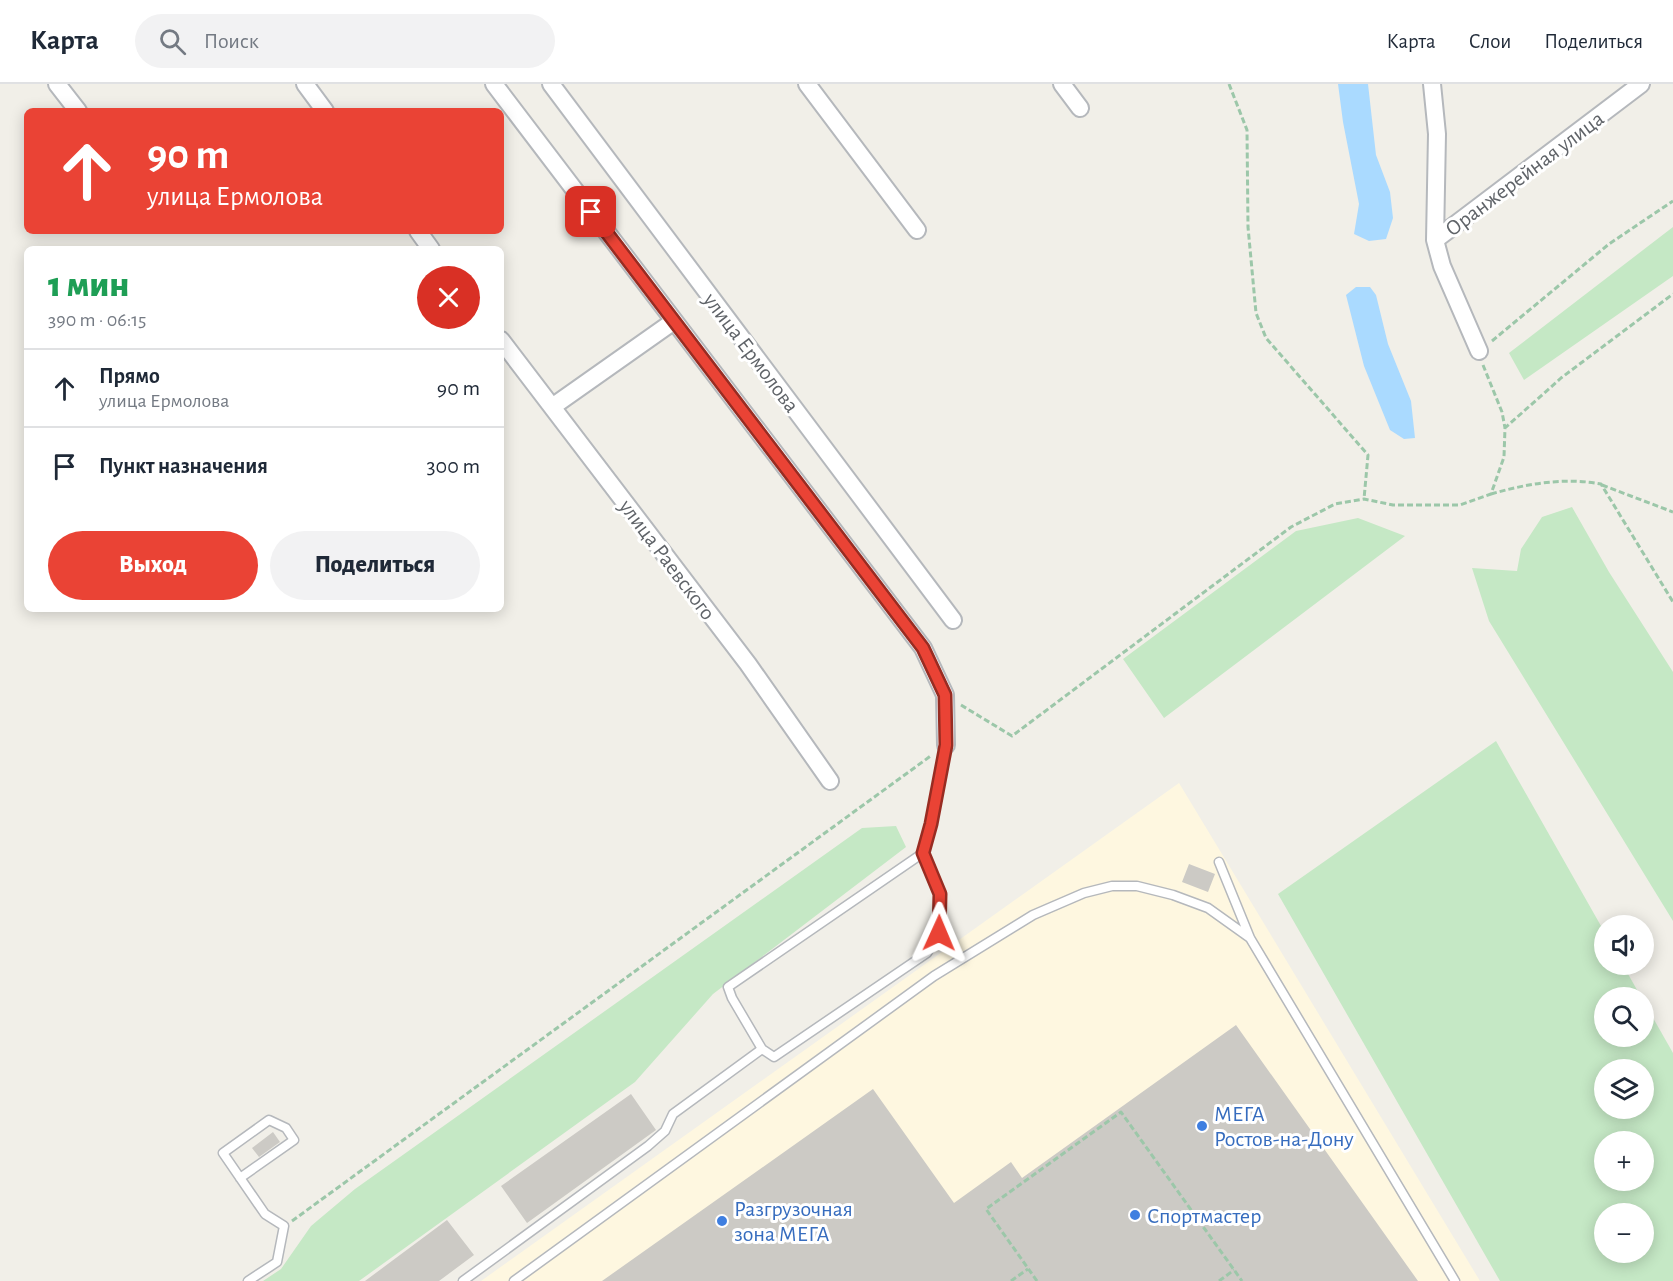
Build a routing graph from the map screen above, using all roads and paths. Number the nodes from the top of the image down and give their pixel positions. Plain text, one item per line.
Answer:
1 (57, 84) edge
2 (305, 84) edge
3 (494, 84) edge
4 (550, 84) edge
5 (807, 84) edge
6 (1062, 84) edge
7 (1229, 84) edge
8 (1432, 84) edge
9 (1641, 84) edge
10 (76, 108) edge
11 (324, 108) edge
12 (1080, 108) dead end
13 (1673, 201) edge
14 (917, 230) dead end
15 (1435, 240) junction
16 (1673, 294) edge
17 (674, 321) junction
18 (504, 344) edge
19 (1479, 351) junction
20 (552, 407) junction
21 (1505, 428) junction
22 (1601, 484) junction
23 (1491, 494) junction
24 (1364, 499) junction
25 (1673, 512) edge
26 (1673, 602) edge
27 (953, 620) dead end
28 (945, 695) junction
29 (946, 745) junction
30 (830, 781) dead end
31 (923, 853) junction
32 (1219, 862) dead end
33 (1250, 938) junction
34 (762, 1048) junction
35 (240, 1178) junction
36 (284, 1227) junction
37 (1028, 1269) junction
38 (1234, 1270) junction
39 (248, 1281) edge
40 (463, 1281) edge
41 (514, 1281) edge
42 (1011, 1281) edge
43 (1037, 1281) edge
44 (1219, 1281) edge
45 (1242, 1281) edge
46 (1455, 1281) edge

1 - 10 street
2 - 11 street
3 - 17 street, улица Ермолова
4 - 27 street, улица Ермолова
5 - 14 street
6 - 12 street
7 - 24 path
8 - 15 street
9 - 15 street, Оранжерейная улица
13 - 19 path
15 - 19 street
16 - 21 path
17 - 20 street
17 - 28 street, улица Ермолова
18 - 20 street, улица Раевского
19 - 21 path
20 - 30 street, улица Раевского
21 - 23 path
22 - 23 path
22 - 25 path
22 - 26 path
23 - 24 path
24 - 28 path
28 - 29 street, улица Ермолова
29 - 31 lane
29 - 36 path
31 - 34 lane
31 - 34 lane
32 - 33 lane
33 - 41 lane
33 - 46 lane
34 - 40 lane
35 - 35 lane
35 - 36 lane
36 - 39 lane
37 - 38 path
37 - 42 path
37 - 43 path
38 - 44 path
38 - 45 path

